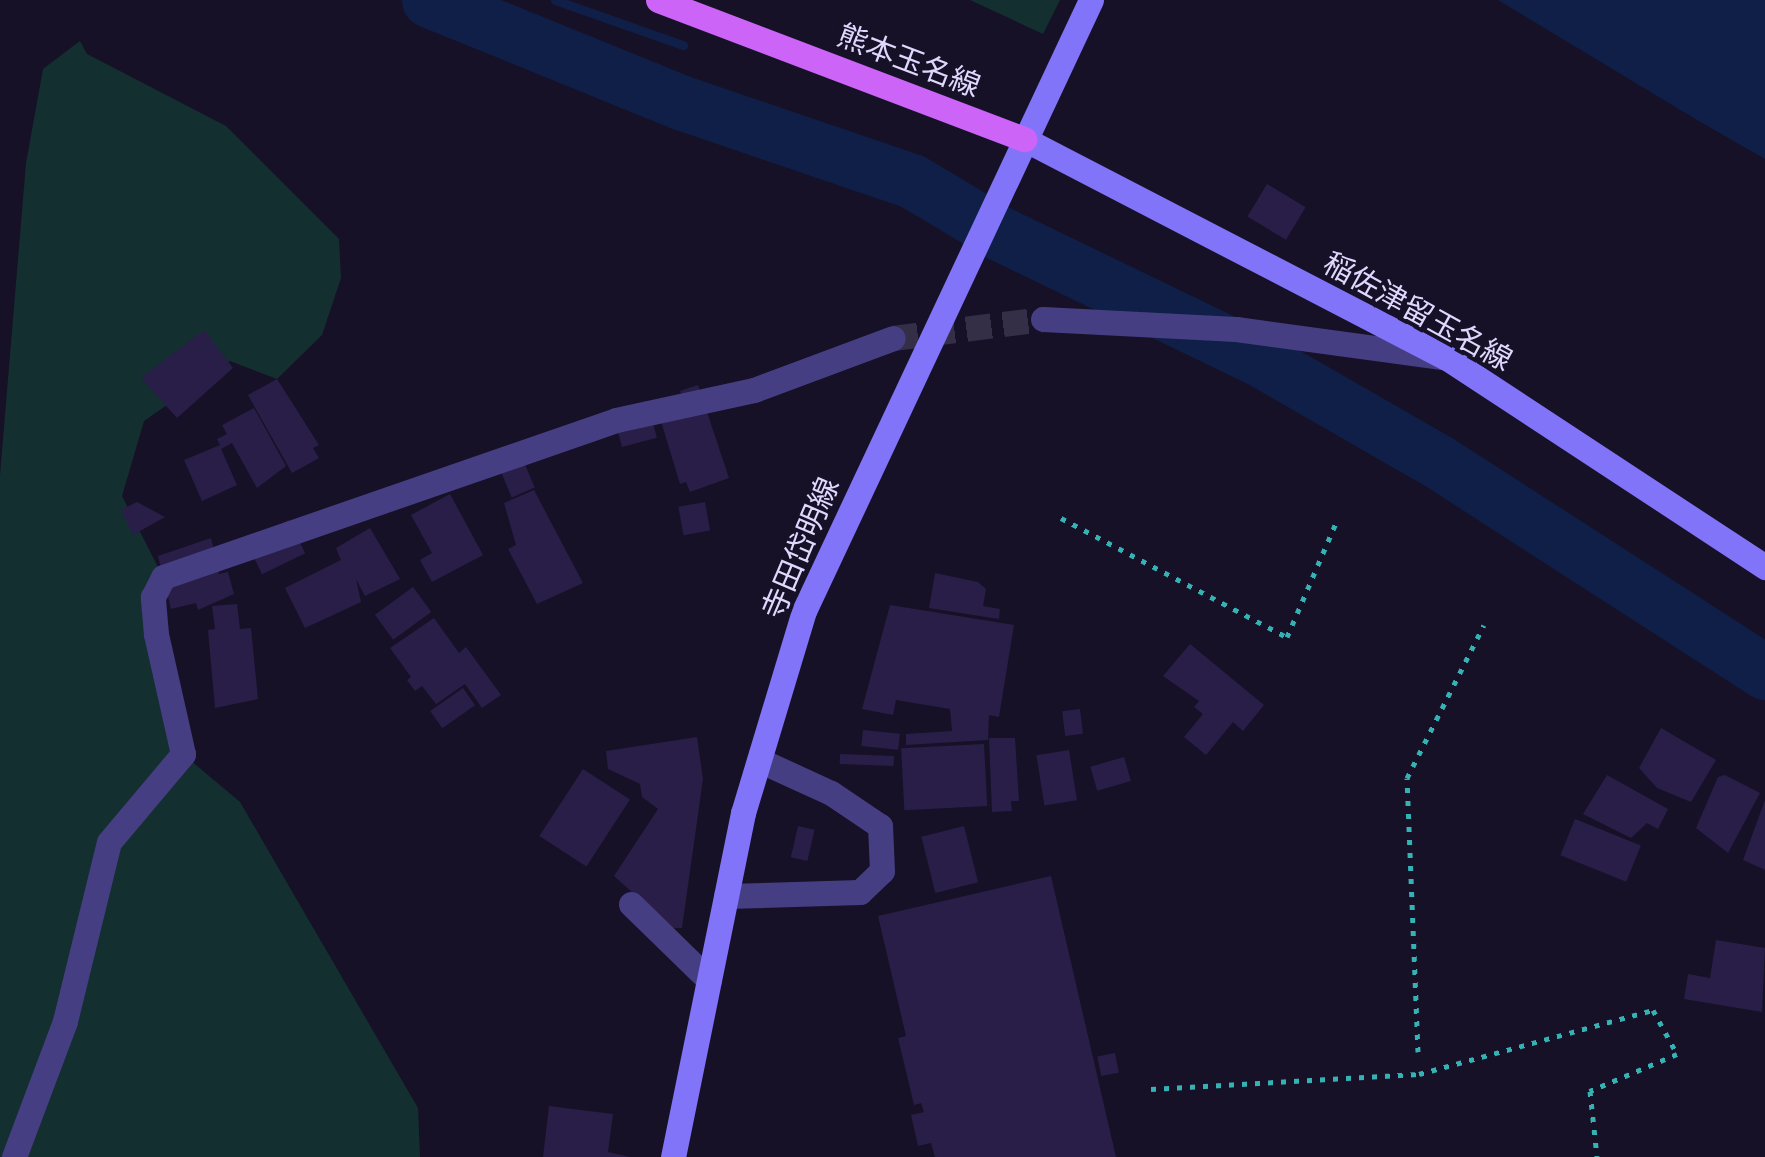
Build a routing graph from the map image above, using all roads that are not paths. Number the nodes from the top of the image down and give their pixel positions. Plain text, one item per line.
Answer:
1 (658, 0) edge
2 (698, 0) edge
3 (1091, 0) edge
4 (730, 26) junction
5 (1024, 139) junction
6 (1043, 318) tunnel mouth
7 (892, 338) tunnel mouth
8 (1447, 358) junction
9 (1739, 552) junction
10 (1765, 567) edge
11 (1765, 575) edge
12 (759, 760) junction
13 (726, 896) junction
14 (631, 904) dead end
15 (709, 980) junction
16 (14, 1157) edge
17 (673, 1157) edge

1 - 4 main road, 熊本玉名線
2 - 4 street
3 - 5 main road, 寺田岱明線
4 - 5 main road, 熊本玉名線
5 - 8 main road, 稲佐津留玉名線
5 - 12 main road, 寺田岱明線
6 - 8 street
7 - 16 street
8 - 9 main road, 稲佐津留玉名線
9 - 10 main road, 稲佐津留玉名線
9 - 11 street
12 - 13 main road, 寺田岱明線
12 - 13 street
13 - 15 main road, 寺田岱明線
14 - 15 street
15 - 17 main road, 寺田岱明線

